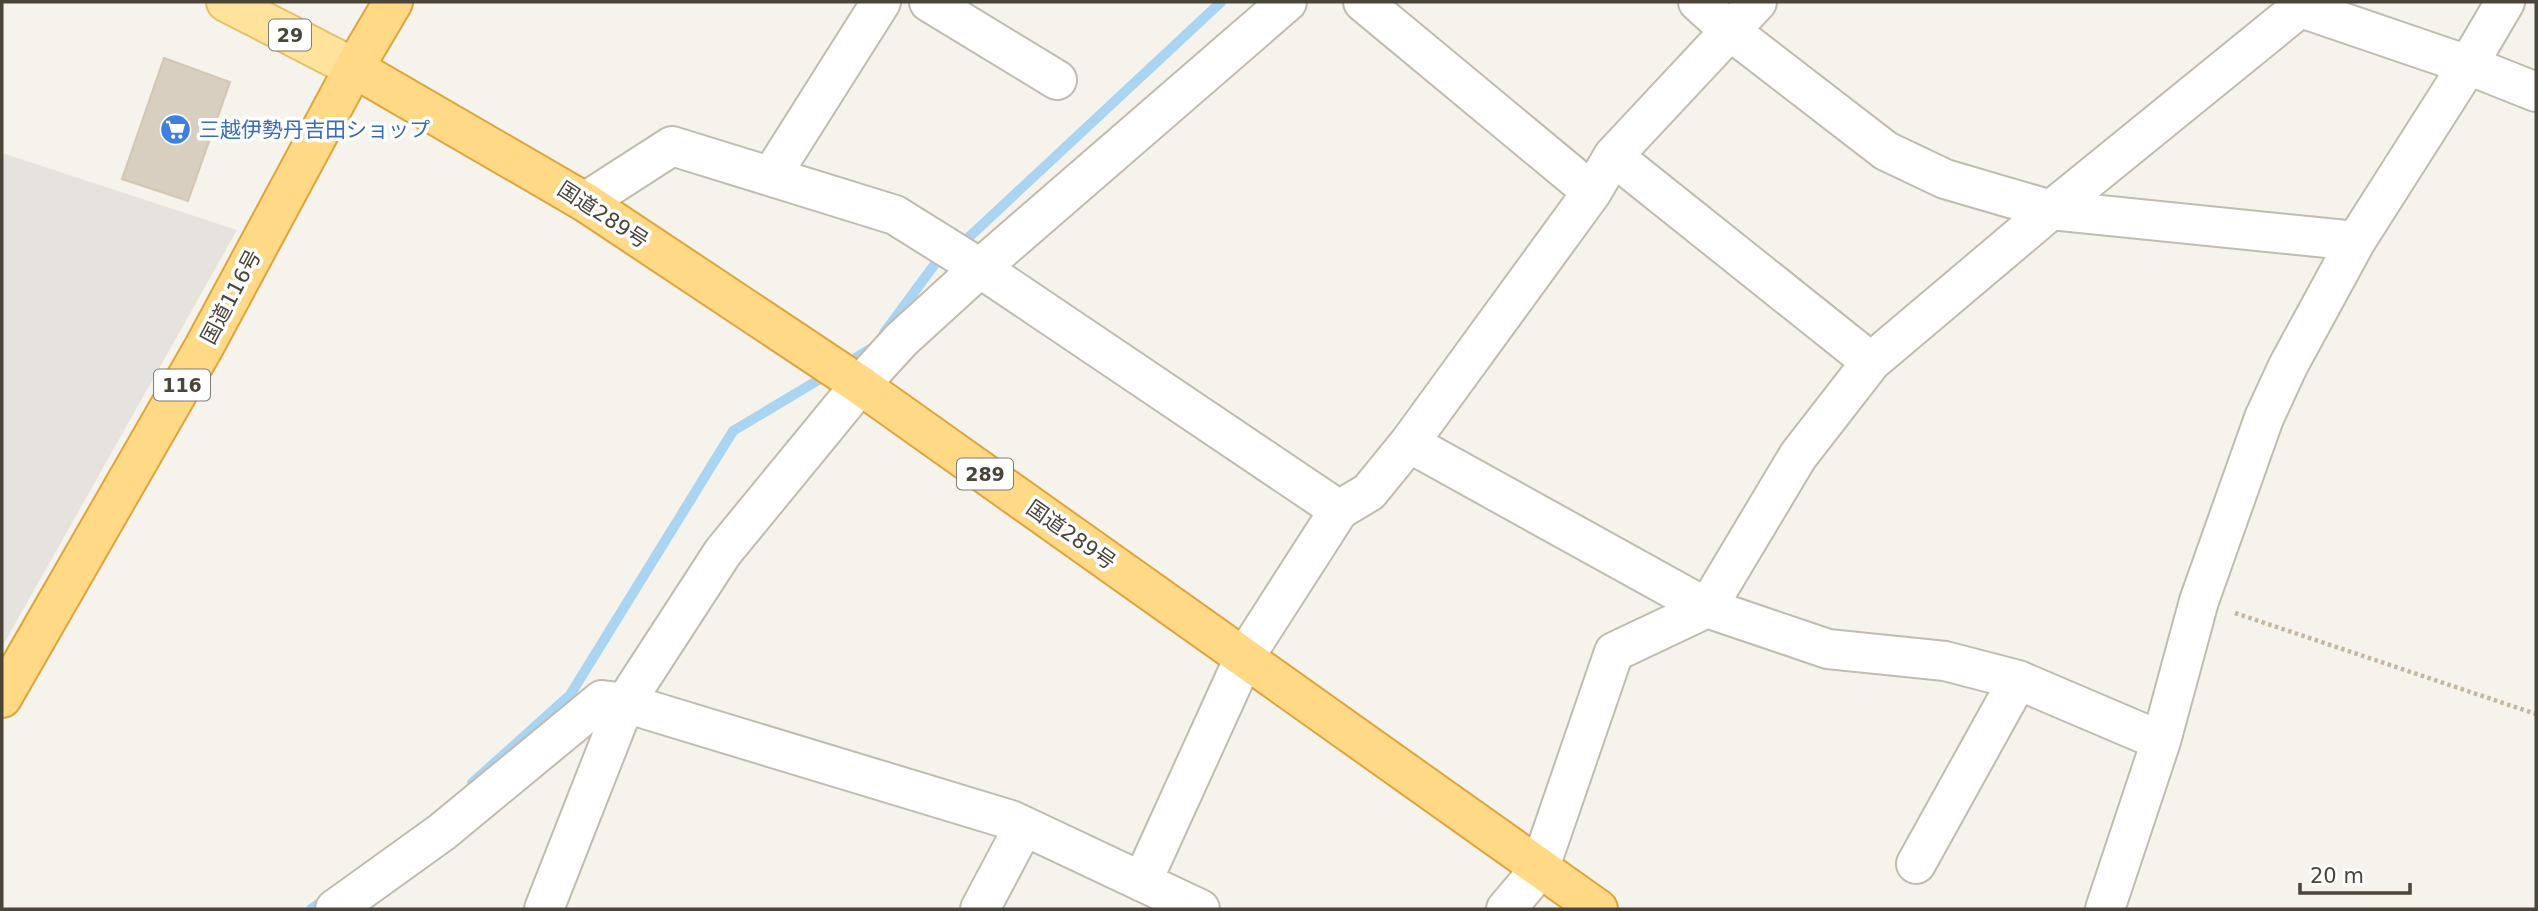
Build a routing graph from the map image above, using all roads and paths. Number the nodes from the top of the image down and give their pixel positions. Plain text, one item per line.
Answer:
1 (226, 2) edge
2 (393, 2) edge
3 (881, 2) edge
4 (929, 2) edge
5 (1287, 2) edge
6 (1363, 2) edge
7 (1698, 2) edge
8 (1758, 2) edge
9 (2505, 2) edge
10 (2304, 5) edge
11 (1729, 30) junction
12 (2468, 65) junction
13 (354, 68) junction
14 (1057, 80) dead end
15 (2536, 92) edge
16 (1613, 156) junction
17 (771, 176) junction
18 (1592, 192) junction
19 (585, 202) junction
20 (2051, 210) junction
21 (2356, 240) junction
22 (980, 268) junction
23 (1871, 362) junction
24 (860, 385) junction
25 (1409, 443) junction
26 (1339, 510) junction
27 (2199, 601) junction
28 (1707, 608) junction
29 (1244, 658) junction
30 (2018, 680) junction
31 (2, 698) edge
32 (625, 703) junction
33 (2536, 714) edge
34 (2161, 741) junction
35 (1024, 826) junction
36 (1916, 864) dead end
37 (1539, 870) junction
38 (1142, 882) junction
39 (335, 909) edge
40 (544, 909) edge
41 (980, 909) edge
42 (1200, 909) edge
43 (1506, 909) edge
44 (1598, 909) edge
45 (2105, 909) edge

1 - 13 main road, 29
2 - 13 highway, 国道116号 / 116
3 - 17 street
4 - 14 street
5 - 22 street
6 - 18 street
7 - 11 street
8 - 11 street
9 - 12 street
10 - 12 street
10 - 20 street
11 - 16 street
11 - 20 street
12 - 15 street
12 - 21 street
13 - 19 highway, 国道289号 / 289
13 - 31 highway, 国道116号 / 116
16 - 18 street
16 - 23 street
17 - 19 street
17 - 22 street
18 - 25 street
19 - 24 highway, 国道289号 / 289
20 - 21 street
20 - 23 street
21 - 27 street
22 - 24 street
22 - 26 street
23 - 28 street
24 - 29 highway, 国道289号 / 289
24 - 32 street
25 - 26 street
25 - 28 street
26 - 29 street
27 - 33 path
27 - 34 street
28 - 30 street
28 - 37 street
29 - 37 highway, 国道289号 / 289
29 - 38 street
30 - 34 street
30 - 36 street
32 - 35 street
32 - 39 street
32 - 40 street
34 - 45 street
35 - 38 street
35 - 41 street
37 - 43 street
37 - 44 highway, 国道289号 / 289
38 - 42 street

